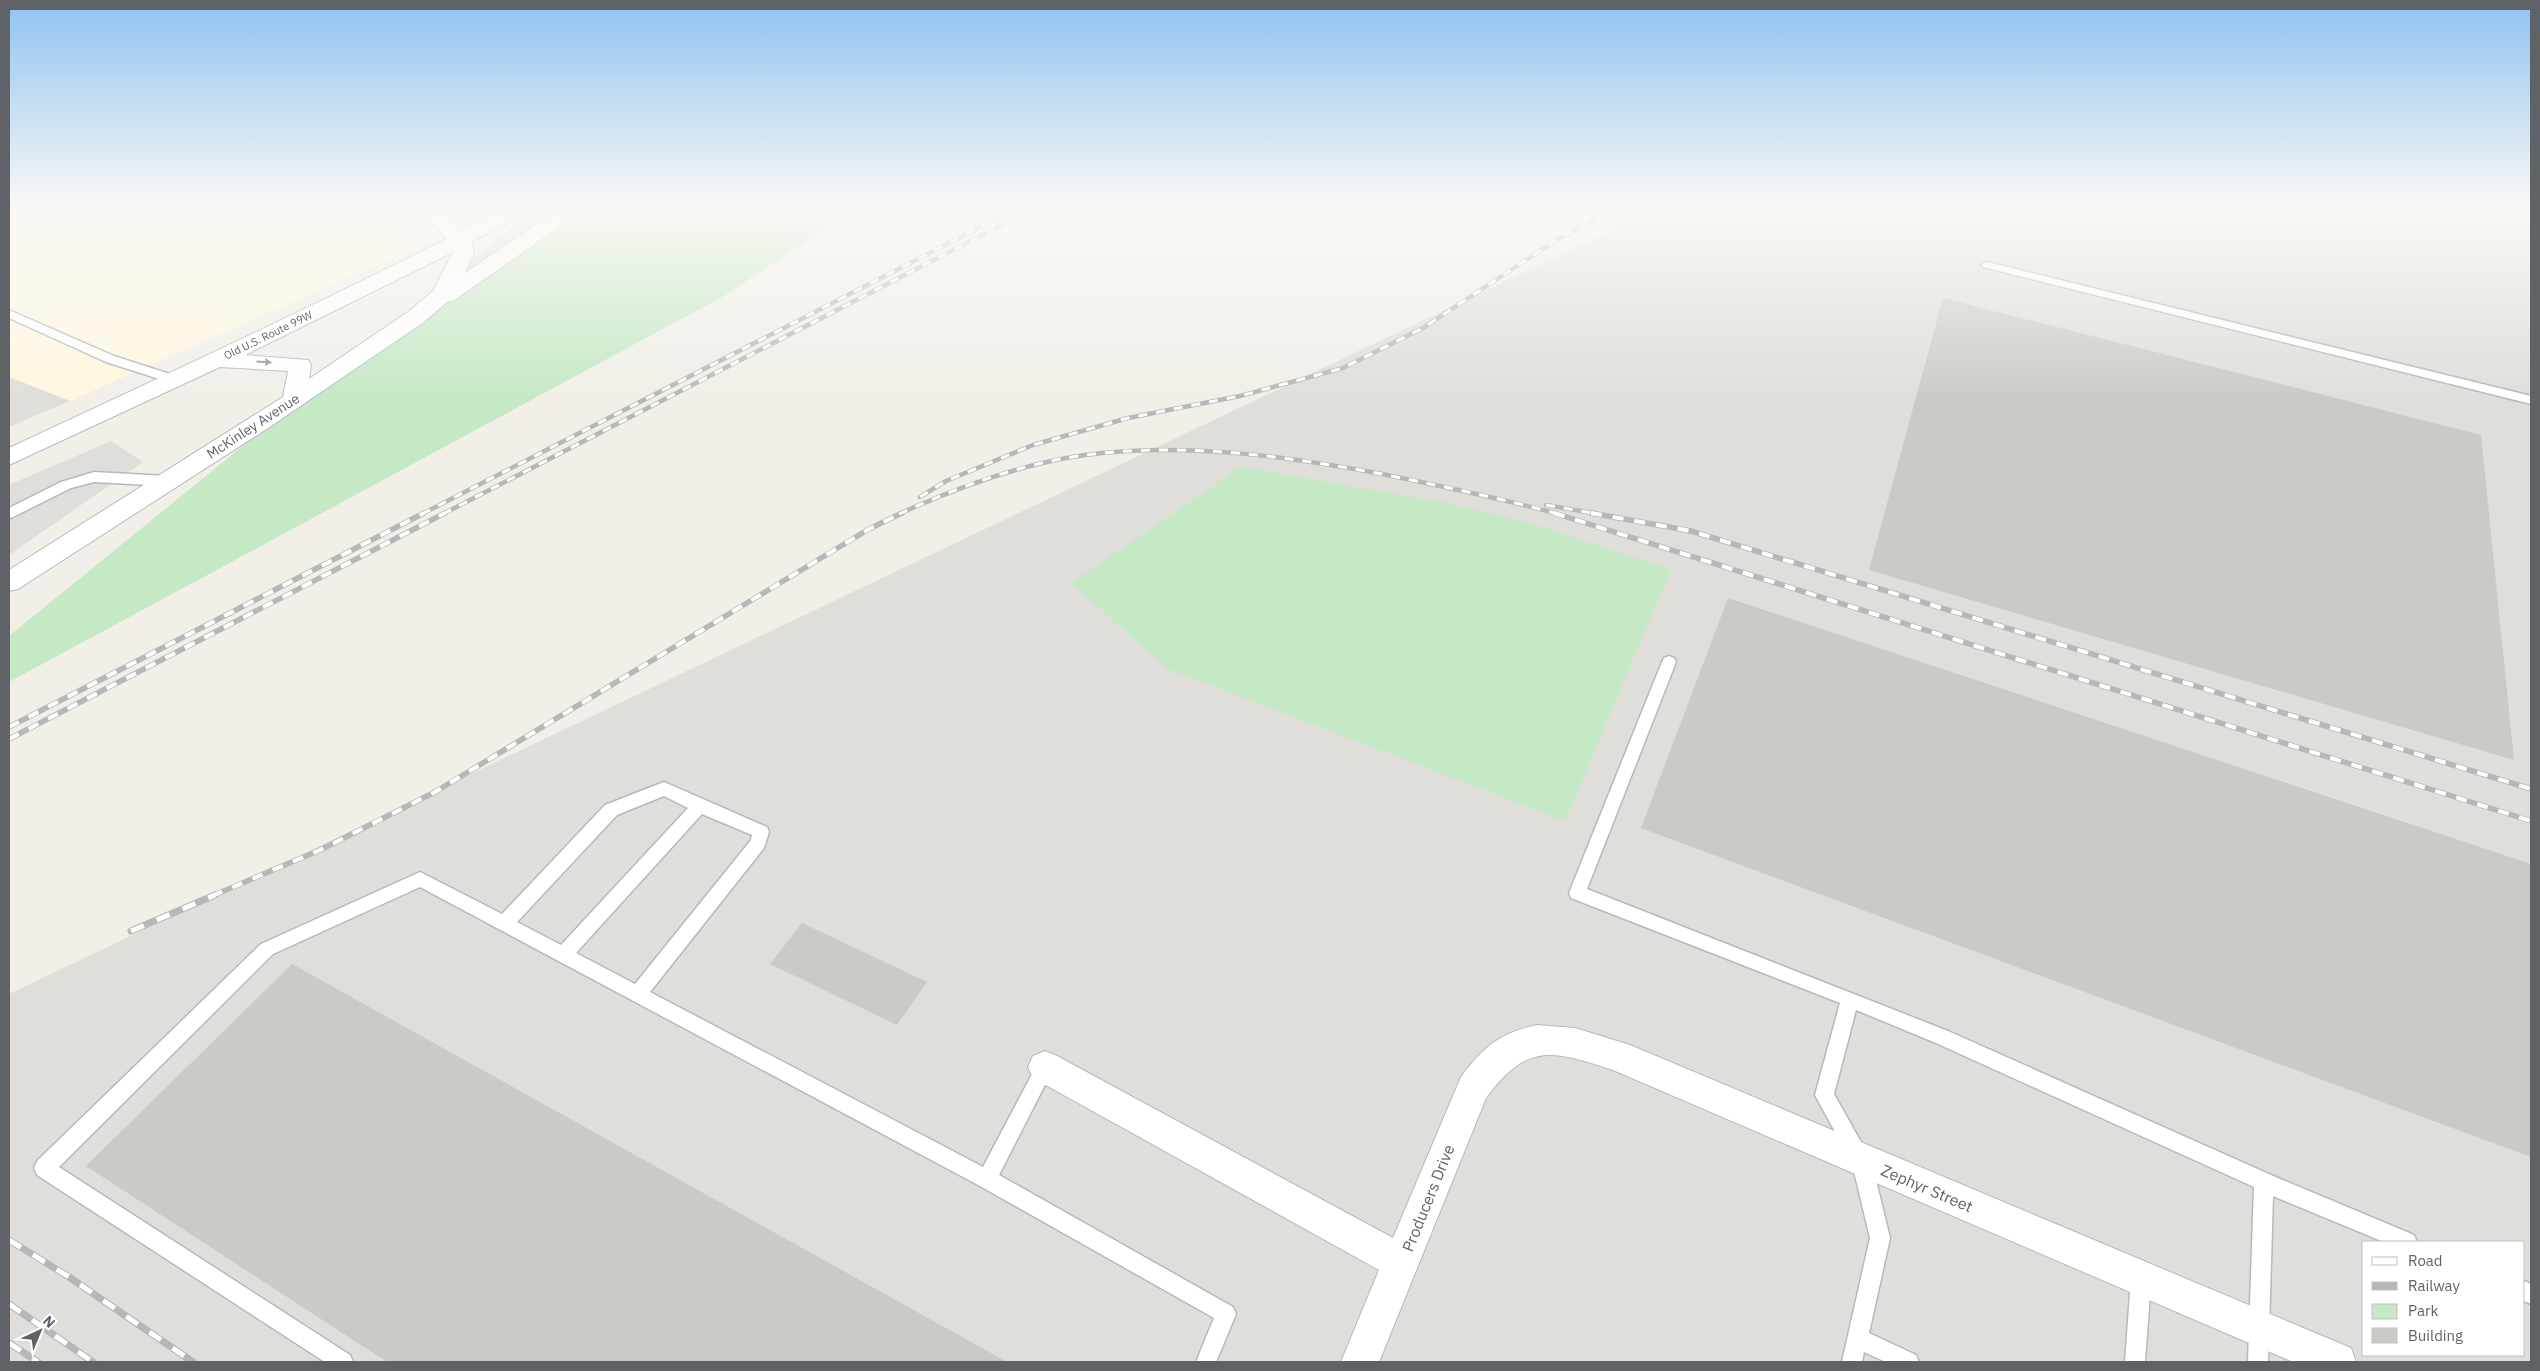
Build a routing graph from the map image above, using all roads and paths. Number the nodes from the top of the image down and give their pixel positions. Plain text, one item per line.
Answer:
1 (397, 271) edge
2 (457, 271) edge
3 (482, 271) edge
4 (2015, 271) edge
5 (429, 307) junction
6 (9, 314) edge
7 (216, 360) junction
8 (175, 380) junction
9 (294, 399) junction
10 (2531, 400) edge
11 (9, 457) edge
12 (167, 481) junction
13 (9, 514) edge
14 (9, 582) edge
15 (1669, 662) dead end
16 (700, 806) junction
17 (505, 924) junction
18 (563, 954) junction
19 (638, 994) junction
20 (1850, 999) junction
21 (1513, 1046) joint
22 (1045, 1066) joint
23 (1861, 1160) junction
24 (987, 1180) junction
25 (2264, 1182) junction
26 (2405, 1241) edge
27 (1401, 1262) junction
28 (2141, 1279) junction
29 (1857, 1338) junction
30 (2258, 1346) edge
31 (342, 1362) edge
32 (1206, 1362) edge
33 (1360, 1362) edge
34 (1852, 1362) edge
35 (1909, 1362) edge
36 (2135, 1362) edge
37 (2337, 1362) edge

1 - 7 street, Old U.S. Route 99W
2 - 5 street, McKinley Avenue
3 - 5 street
4 - 10 lane
5 - 9 street, McKinley Avenue
6 - 8 lane
7 - 8 street, Old U.S. Route 99W
7 -> 9 street
8 - 11 street, Old U.S. Route 99W
9 - 12 street, McKinley Avenue
12 - 13 lane
12 - 14 street, McKinley Avenue
15 - 20 lane
16 - 17 lane
16 - 18 lane
16 - 19 lane
17 - 18 lane
17 - 31 lane
18 - 19 lane
19 - 24 lane
20 - 23 lane
20 - 25 lane
21 - 23 street, Zephyr Street
21 - 27 street, Producers Drive
22 - 24 lane
22 - 27 street
23 - 28 street, Zephyr Street
23 - 29 lane
24 - 32 lane
25 - 26 lane
25 - 30 lane
27 - 33 street, Producers Drive
28 - 30 street, Zephyr Street
28 - 36 lane
29 - 34 lane
29 - 35 lane
30 - 37 street, Zephyr Street

